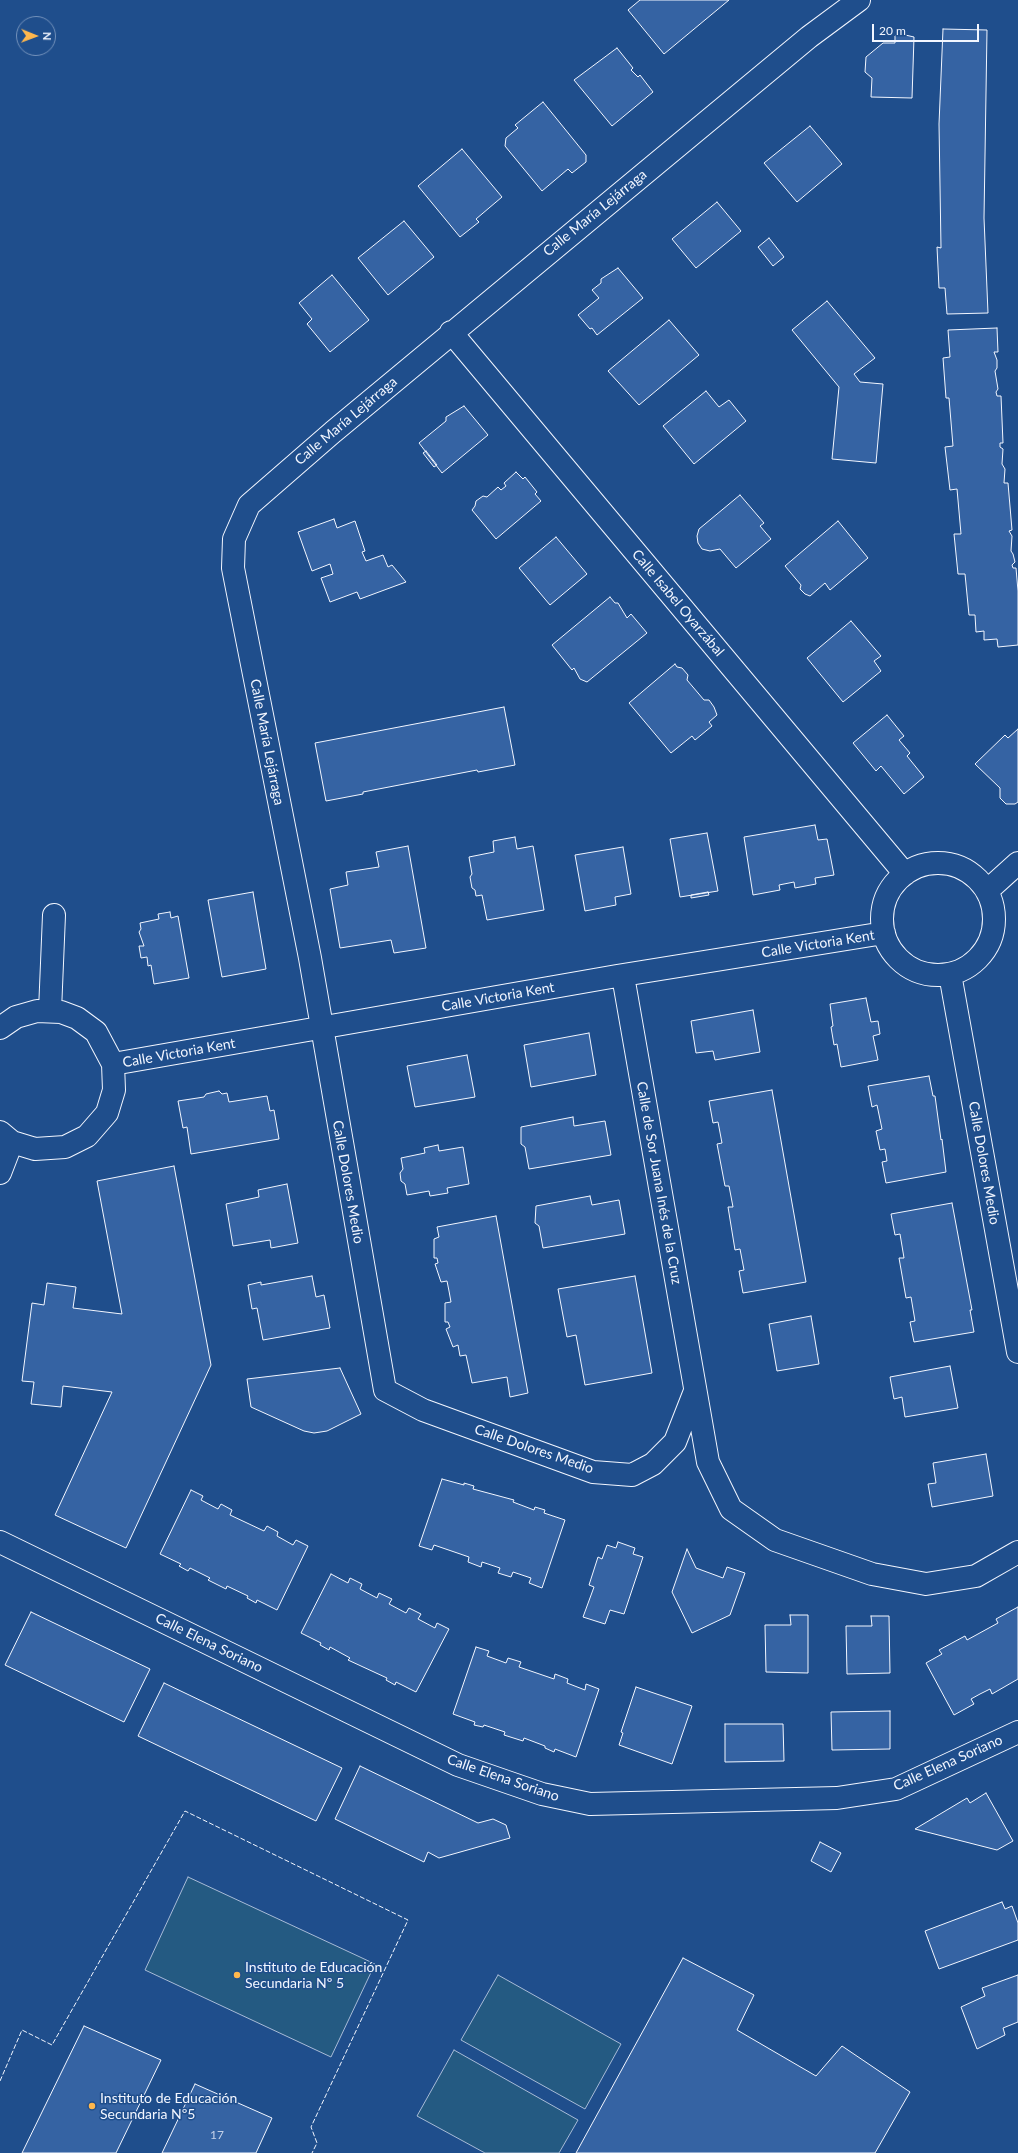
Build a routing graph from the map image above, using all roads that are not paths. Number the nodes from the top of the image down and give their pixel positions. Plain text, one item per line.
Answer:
1 (859, 0) edge
2 (451, 332) junction
3 (1018, 863) edge
4 (905, 874) junction
5 (987, 891) junction
6 (54, 915) dead end
7 (884, 933) junction
8 (950, 974) junction
9 (623, 976) junction
10 (50, 1011) junction
11 (0, 1028) edge
12 (321, 1028) junction
13 (113, 1064) junction
14 (6, 1137) edge
15 (0, 1173) edge
16 (1018, 1352) edge
17 (695, 1391) junction
18 (0, 1542) edge
19 (1018, 1552) edge
20 (1018, 1732) edge

1 - 2 street, Calle María Lejárraga
2 - 4 street, Calle Isabel Oyarzábal
2 - 12 street, Calle María Lejárraga
3 - 5 street
4 - 5 street
4 - 7 street
5 - 8 street
6 - 10 street
7 - 8 street
7 - 9 street, Calle Victoria Kent
8 - 16 street, Calle Dolores Medio
9 - 12 street, Calle Victoria Kent
9 - 17 street, Calle de Sor Juana Inés de la Cruz
10 - 11 street
10 - 13 street
12 - 13 street, Calle Victoria Kent
12 - 17 street, Calle Dolores Medio
13 - 14 street
14 - 15 street
17 - 19 street
18 - 20 street, Calle Elena Soriano

